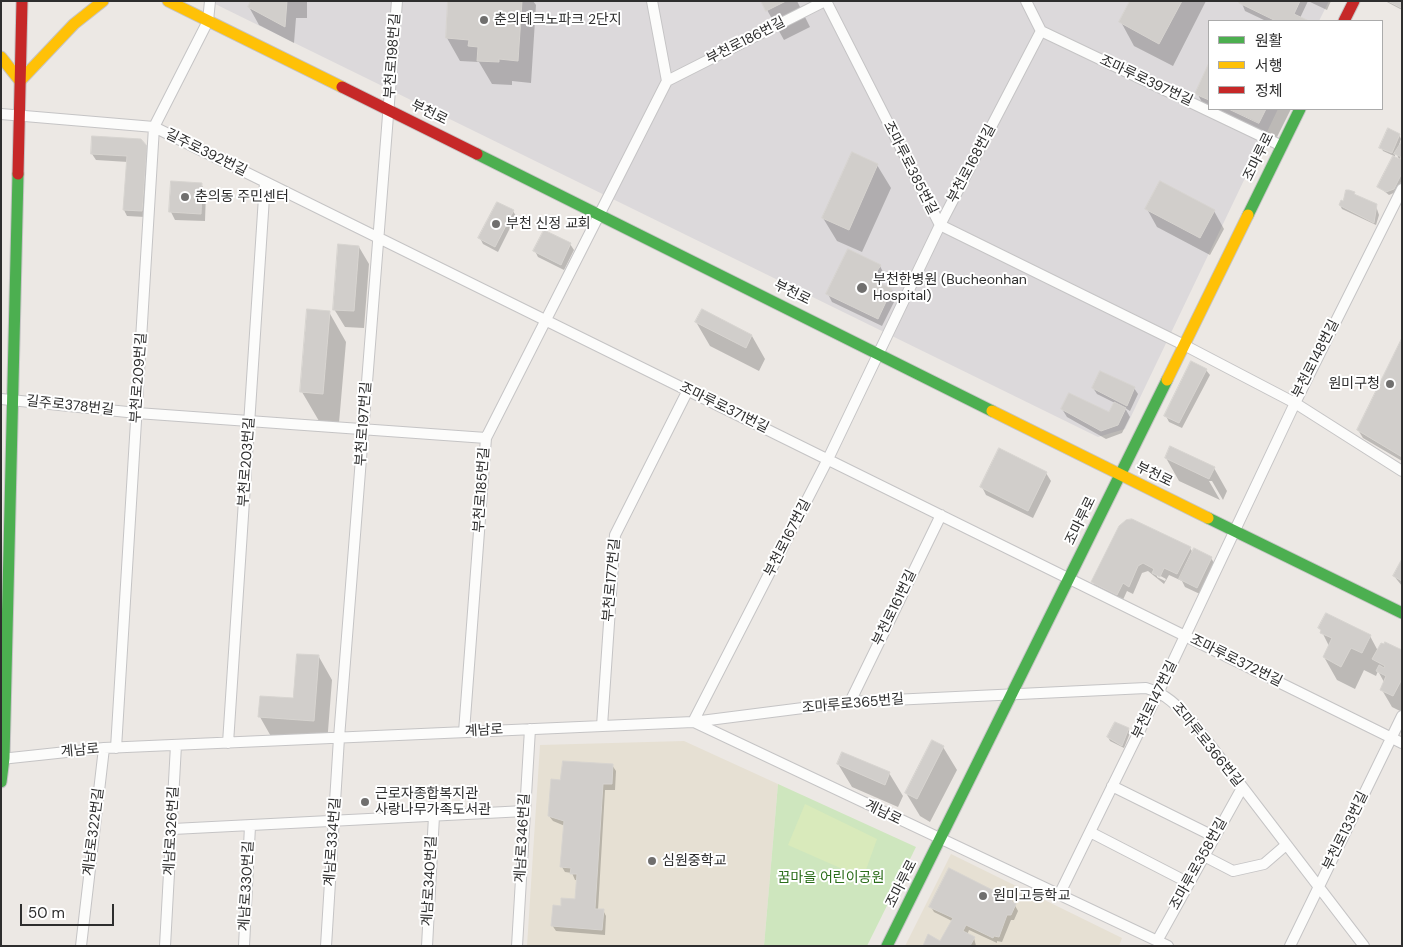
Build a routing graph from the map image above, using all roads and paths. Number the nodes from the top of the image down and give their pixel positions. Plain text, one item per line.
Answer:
1 (22, 1) edge
2 (103, 1) edge
3 (168, 1) edge
4 (210, 1) edge
5 (397, 1) edge
6 (652, 1) edge
7 (825, 1) edge
8 (1026, 1) edge
9 (1354, 1) edge
10 (1344, 20) edge
11 (208, 21) junction
12 (1041, 32) junction
13 (1, 57) edge
14 (20, 81) junction
15 (667, 81) junction
16 (390, 110) junction
17 (1300, 110) edge
18 (1, 114) edge
19 (20, 115) junction
20 (154, 127) junction
21 (1282, 146) junction
22 (265, 182) junction
23 (1402, 189) edge
24 (600, 214) junction
25 (940, 225) junction
26 (379, 237) junction
27 (546, 320) junction
28 (1184, 345) junction
29 (879, 352) junction
30 (688, 390) junction
31 (7, 399) edge
32 (1295, 403) junction
33 (137, 414) junction
34 (249, 421) junction
35 (364, 429) junction
36 (486, 438) junction
37 (828, 459) junction
38 (1402, 471) edge
39 (1120, 476) junction
40 (941, 515) junction
41 (1234, 531) junction
42 (1070, 578) junction
43 (1402, 613) edge
44 (1185, 636) junction
45 (4, 654) edge
46 (1160, 692) junction
47 (1014, 693) junction
48 (850, 702) junction
49 (1402, 716) edge
50 (693, 722) junction
51 (602, 726) junction
52 (530, 729) junction
53 (464, 732) junction
54 (339, 738) junction
55 (1391, 738) junction
56 (228, 743) junction
57 (1402, 743) edge
58 (176, 745) junction
59 (104, 748) junction
60 (116, 748) junction
61 (3, 758) edge
62 (1, 782) edge
63 (1112, 786) junction
64 (1242, 788) junction
65 (525, 811) junction
66 (434, 816) junction
67 (334, 822) junction
68 (250, 826) junction
69 (173, 829) junction
70 (1090, 832) junction
71 (1215, 837) junction
72 (941, 840) junction
73 (1286, 845) junction
74 (1204, 856) junction
75 (1189, 883) junction
76 (1319, 886) junction
77 (1059, 895) junction
78 (1157, 941) junction
79 (81, 946) edge
80 (165, 946) edge
81 (244, 946) edge
82 (326, 946) edge
83 (426, 946) edge
84 (517, 946) edge
85 (887, 946) edge
86 (1168, 946) edge
87 (1290, 946) edge
88 (1364, 946) edge

1 - 14 street
2 - 14 street
3 - 11 street, 부천로
4 - 11 street
5 - 16 street, 부천로198번길
6 - 15 street
7 - 15 street, 부천로186번길
7 - 25 street, 조마루로385번길
8 - 12 street
9 - 10 street
11 - 16 street, 부천로
11 - 20 street, 부천로209번길
12 - 21 street, 조마루로397번길
12 - 25 street, 부천로168번길
13 - 14 street
14 - 19 street
15 - 24 street
16 - 24 street, 부천로
16 - 26 street, 부천로197번길
17 - 21 street, 조마루로
18 - 19 street, 길주로392번길
19 - 20 street, 길주로392번길
19 - 31 street
20 - 22 street, 길주로392번길
20 - 33 street, 부천로209번길
21 - 28 street, 조마루로
22 - 26 street, 길주로392번길
22 - 34 street, 부천로203번길
23 - 32 street, 부천로148번길
24 - 27 street, 부천로185번길
24 - 29 street, 부천로
25 - 28 street, 조마루로385번길
25 - 29 street, 부천로168번길
26 - 27 street, 조마루로371번길
26 - 35 street, 부천로197번길
27 - 30 street, 조마루로371번길
27 - 36 street, 부천로185번길
28 - 32 street, 조마루로385번길
28 - 39 street, 조마루로
29 - 37 street, 부천로167번길
29 - 39 street, 부천로
30 - 37 street, 조마루로371번길
30 - 51 street, 부천로177번길
31 - 33 street, 길주로378번길
31 - 45 street
32 - 38 street, 조마루로385번길
32 - 41 street, 부천로148번길
33 - 34 street, 길주로378번길
33 - 60 street, 부천로209번길
34 - 35 street, 길주로378번길
34 - 56 street, 부천로203번길
35 - 36 street, 길주로378번길
35 - 54 street, 부천로197번길
36 - 53 street, 부천로185번길
37 - 40 street, 조마루로371번길
37 - 50 street, 부천로167번길
39 - 41 street, 부천로
39 - 42 street, 조마루로
40 - 42 street, 조마루로371번길
40 - 48 street, 부천로161번길
41 - 43 street, 부천로
41 - 44 street, 부천로147번길
42 - 44 street, 조마루로372번길
42 - 47 street, 조마루로
44 - 46 street, 부천로147번길
44 - 55 street, 조마루로372번길
45 - 61 street
46 - 47 street, 조마루로366번길
46 - 63 street, 부천로147번길
46 - 64 street, 조마루로366번길
47 - 48 street, 조마루로365번길
47 - 72 street, 조마루로
48 - 50 street, 조마루로365번길
49 - 55 street, 부천로133번길
50 - 51 street, 계남로
50 - 72 street, 계남로
51 - 52 street, 계남로
52 - 53 street, 계남로
52 - 65 street, 계남로346번길
53 - 54 street, 계남로
54 - 56 street, 계남로
54 - 67 street, 계남로334번길
55 - 57 street, 조마루로372번길
55 - 76 street, 부천로133번길
56 - 58 street, 계남로
58 - 60 street, 계남로
58 - 69 street, 계남로326번길
59 - 60 street, 계남로
59 - 61 street, 계남로
59 - 79 street, 계남로322번길
61 - 62 street
63 - 70 street, 부천로147번길
63 - 71 street
64 - 71 street, 조마루로358번길
64 - 73 street, 조마루로366번길
65 - 66 street
65 - 84 street, 계남로346번길
66 - 67 street
66 - 83 street, 계남로340번길
67 - 68 street
67 - 82 street, 계남로334번길
68 - 69 street
68 - 81 street, 계남로330번길
69 - 80 street, 계남로326번길
70 - 75 street
70 - 77 street, 부천로147번길
71 - 74 street, 조마루로358번길
72 - 77 street, 계남로
72 - 85 street, 조마루로
73 - 74 street
73 - 76 street, 조마루로366번길
74 - 75 street, 조마루로358번길
75 - 78 street, 조마루로358번길
76 - 87 street, 부천로133번길
76 - 88 street, 조마루로366번길
77 - 78 street, 계남로
78 - 86 street, 계남로

